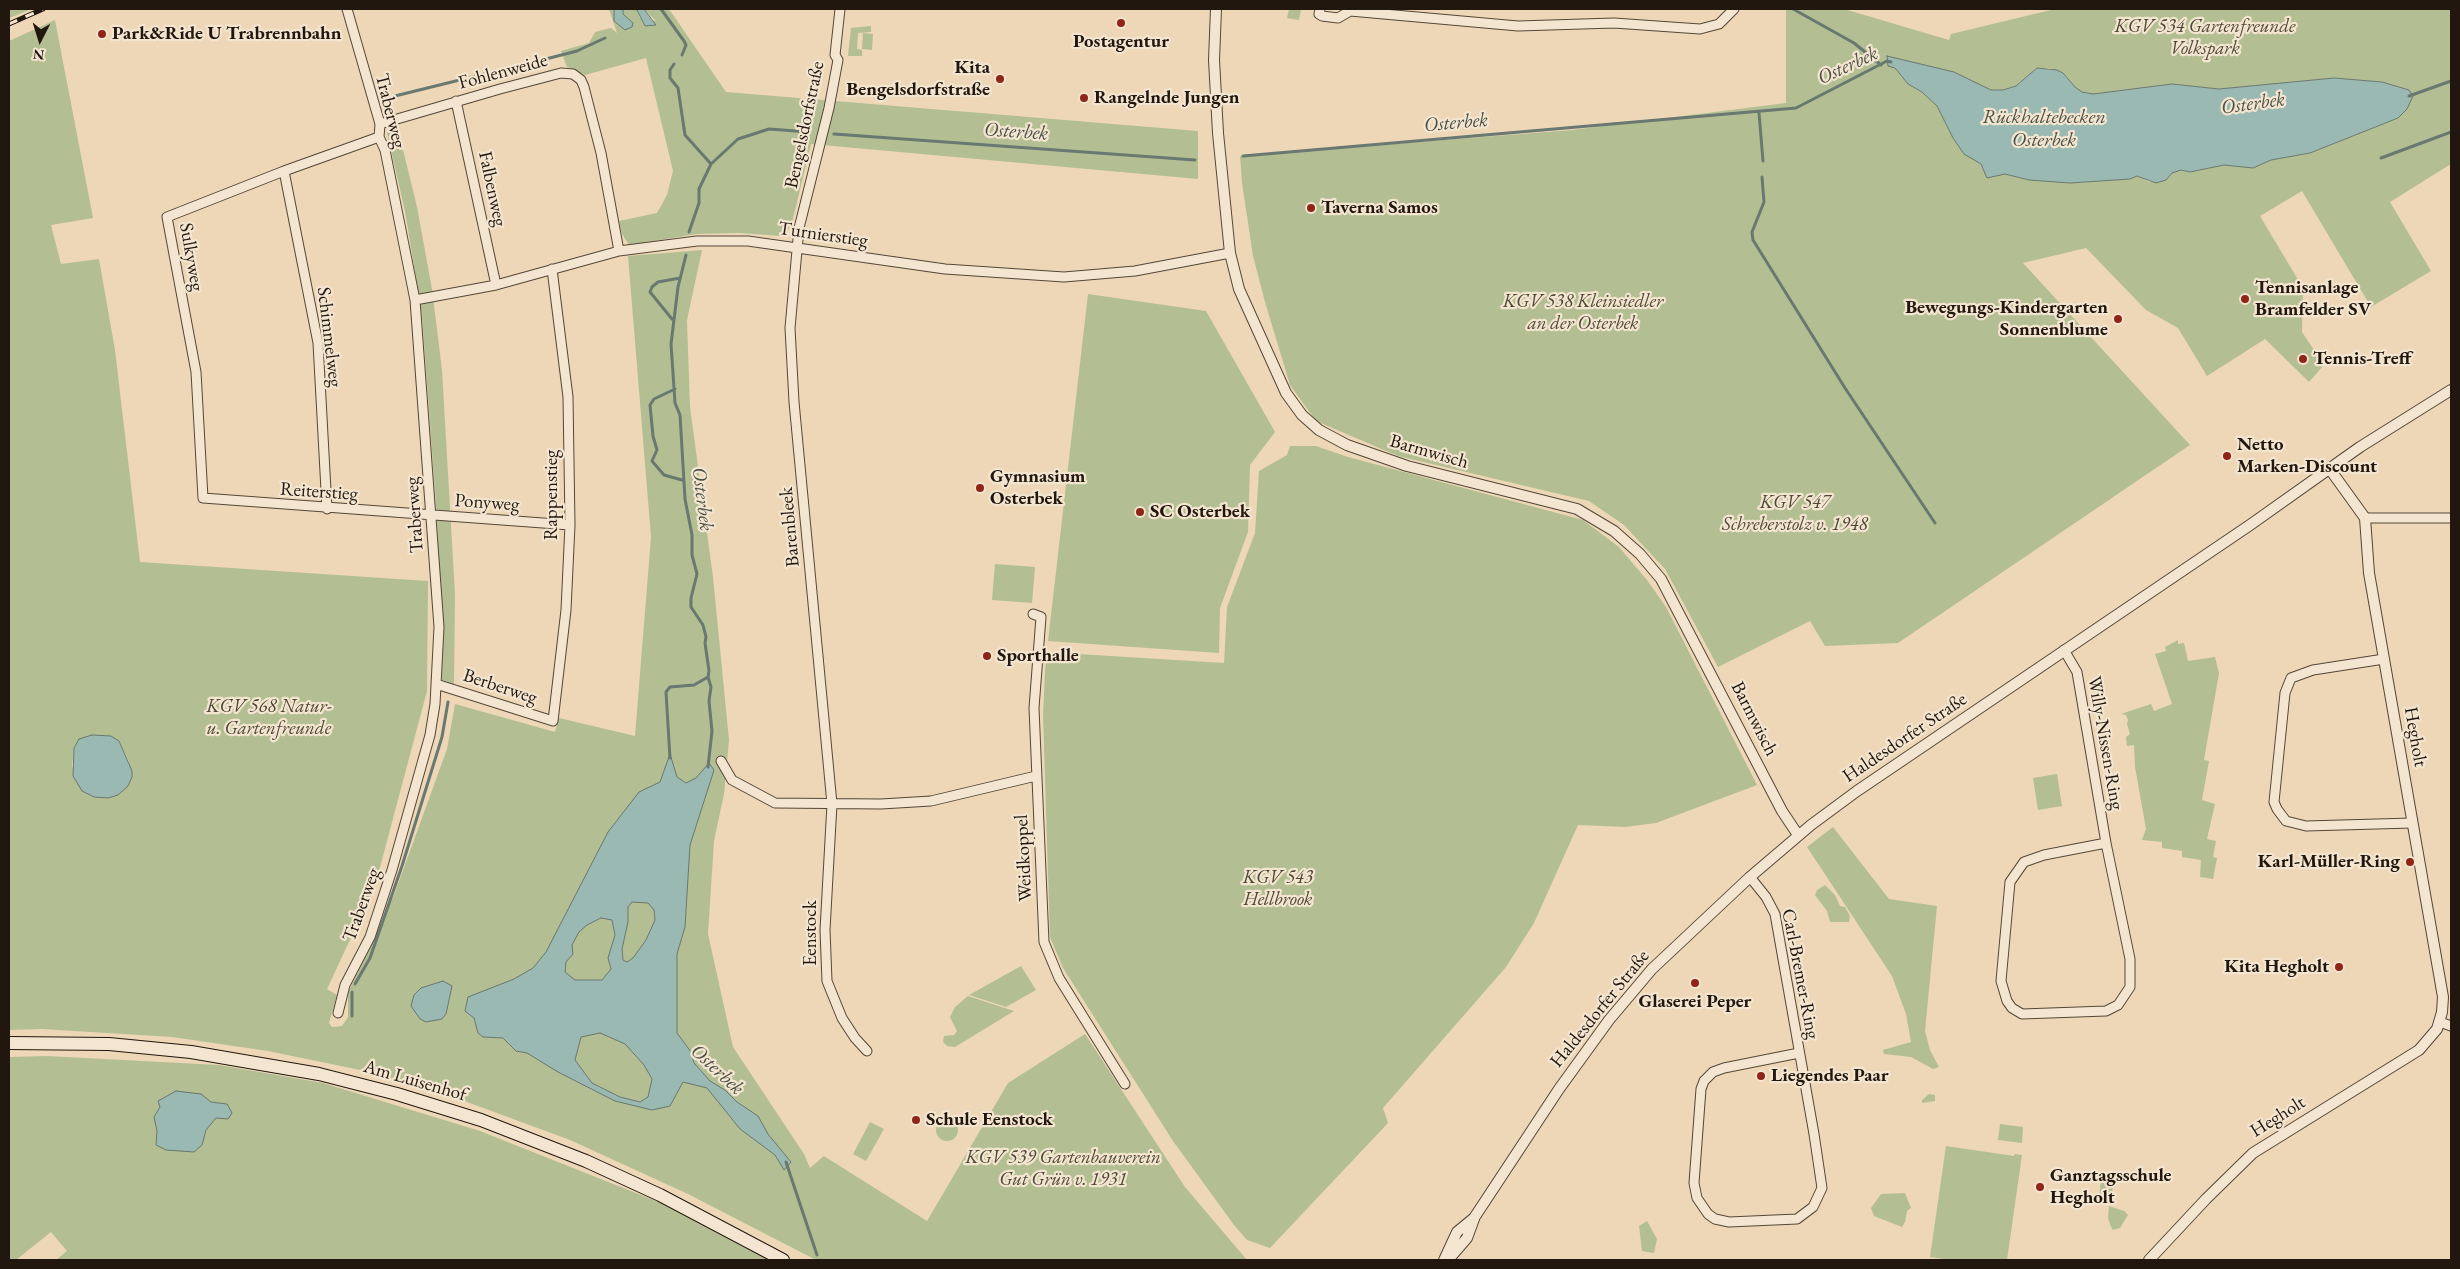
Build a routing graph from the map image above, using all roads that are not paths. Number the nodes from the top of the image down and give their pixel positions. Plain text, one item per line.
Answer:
1 (347, 9) edge
2 (840, 9) edge
3 (1216, 9) edge
4 (1320, 9) edge
5 (1734, 9) edge
6 (1348, 10) edge
7 (1417, 12) edge
8 (456, 101) junction
9 (380, 124) junction
10 (379, 137) junction
11 (284, 171) junction
12 (796, 247) junction
13 (619, 251) junction
14 (1230, 253) junction
15 (552, 269) junction
16 (496, 285) junction
17 (415, 300) junction
18 (2451, 390) edge
19 (2329, 468) junction
20 (203, 498) joint
21 (327, 509) junction
22 (432, 516) junction
23 (2365, 518) junction
24 (2451, 518) edge
25 (570, 525) junction
26 (1033, 614) dead end
27 (2064, 650) junction
28 (2384, 659) junction
29 (436, 684) junction
30 (553, 721) joint
31 (722, 761) dead end
32 (1036, 776) junction
33 (832, 804) junction
34 (2412, 823) junction
35 (1798, 835) junction
36 (2106, 843) junction
37 (1750, 877) junction
38 (338, 1013) dead end
39 (2440, 1022) junction
40 (2451, 1026) edge
41 (9, 1043) edge
42 (866, 1051) dead end
43 (1799, 1053) junction
44 (1126, 1084) dead end
45 (1474, 1218) junction
46 (783, 1260) edge
47 (1444, 1260) edge
48 (1448, 1260) edge
49 (2149, 1260) edge

1 - 9 street, Traberweg
2 - 12 street, Bengelsdorfstraße
3 - 14 street, Barmwisch
4 - 6 street
5 - 7 street
6 - 7 street
8 - 9 street, Fohlenweide
8 - 13 street, Fohlenweide
8 - 16 street, Falbenweg
9 - 10 street, Traberweg
10 - 11 street, Sulkyweg
10 - 17 street, Traberweg
11 - 20 street, Sulkyweg
11 - 21 street, Schimmelweg
12 - 13 street, Turnierstieg
12 - 14 street, Turnierstieg
12 - 33 street, Barenbleek
13 - 15 street, Turnierstieg
14 - 35 street, Barmwisch
15 - 16 street, Turnierstieg
15 - 25 street, Rappenstieg
16 - 17 street, Turnierstieg
17 - 22 street, Traberweg
18 - 19 street, Haldesdorfer Straße
19 - 23 street
19 - 27 street, Haldesdorfer Straße
20 - 21 street, Reiterstieg
21 - 22 street, Reiterstieg
22 - 25 street, Ponyweg
22 - 29 street, Traberweg
23 - 24 street
23 - 28 street, Hegholt
25 - 30 street, Rappenstieg
26 - 32 street, Weidkoppel
27 - 35 street, Haldesdorfer Straße
27 - 36 street, Willy-Nissen-Ring
28 - 34 street, Hegholt
28 - 34 street
29 - 30 street, Berberweg
29 - 38 street, Traberweg
31 - 33 street
32 - 33 street
32 - 44 street, Weidkoppel
33 - 42 street, Eenstock
34 - 39 street, Hegholt
35 - 37 street, Haldesdorfer Straße
36 - 36 street, Willy-Nissen-Ring
37 - 43 street, Carl-Bremer-Ring
37 - 45 street, Haldesdorfer Straße
39 - 40 street
39 - 49 street, Hegholt
41 - 46 main road, Am Luisenhof
43 - 43 street, Carl-Bremer-Ring
45 - 47 street, Haldesdorfer Straße
45 - 48 street, Haldesdorfer Straße

